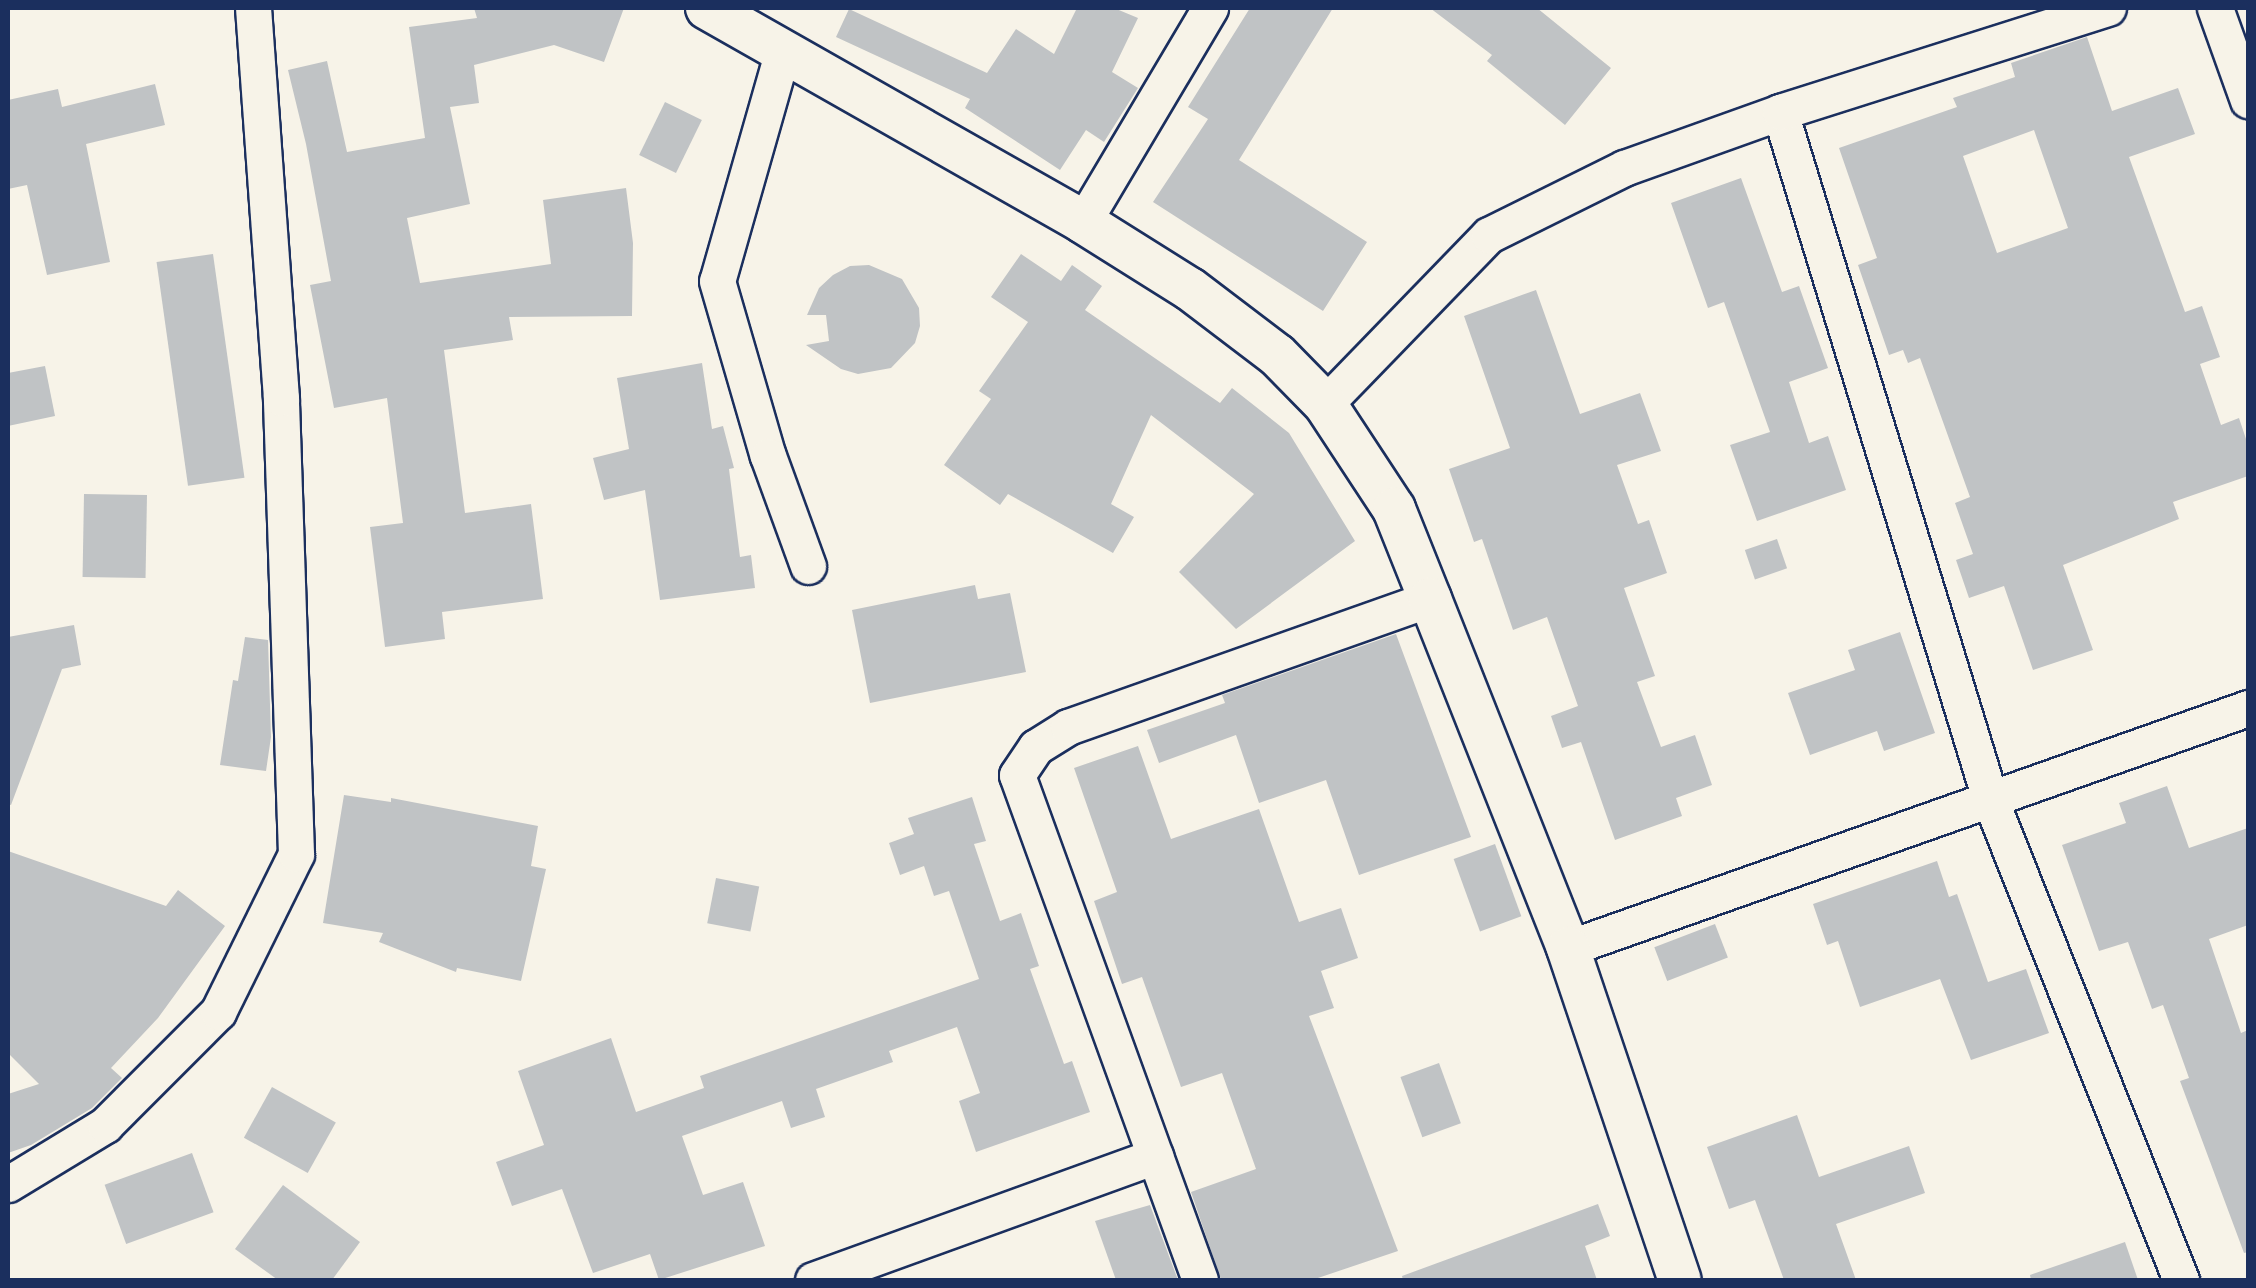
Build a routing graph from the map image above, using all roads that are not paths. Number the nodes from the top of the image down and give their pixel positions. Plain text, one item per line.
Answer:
1 (253, 8) edge
2 (707, 8) edge
3 (1210, 8) edge
4 (2108, 8) edge
5 (2215, 8) edge
6 (783, 50) junction
7 (2248, 100) edge
8 (1780, 112) junction
9 (1083, 222) junction
10 (1325, 404) junction
11 (808, 566) dead end
12 (1430, 599) junction
13 (2248, 708) edge
14 (1990, 799) junction
15 (1568, 948) junction
16 (1155, 1156) junction
17 (8, 1184) edge
18 (813, 1280) edge
19 (1200, 1280) edge
20 (1680, 1280) edge
21 (2180, 1280) edge

1 - 17 street
2 - 6 street
3 - 9 street
4 - 8 street
5 - 7 street
6 - 9 street
6 - 11 street
8 - 10 street
8 - 14 street
9 - 10 street
10 - 12 street
12 - 15 street
12 - 16 street
13 - 14 street
14 - 15 street
14 - 21 street
15 - 20 street
16 - 18 street
16 - 19 street

